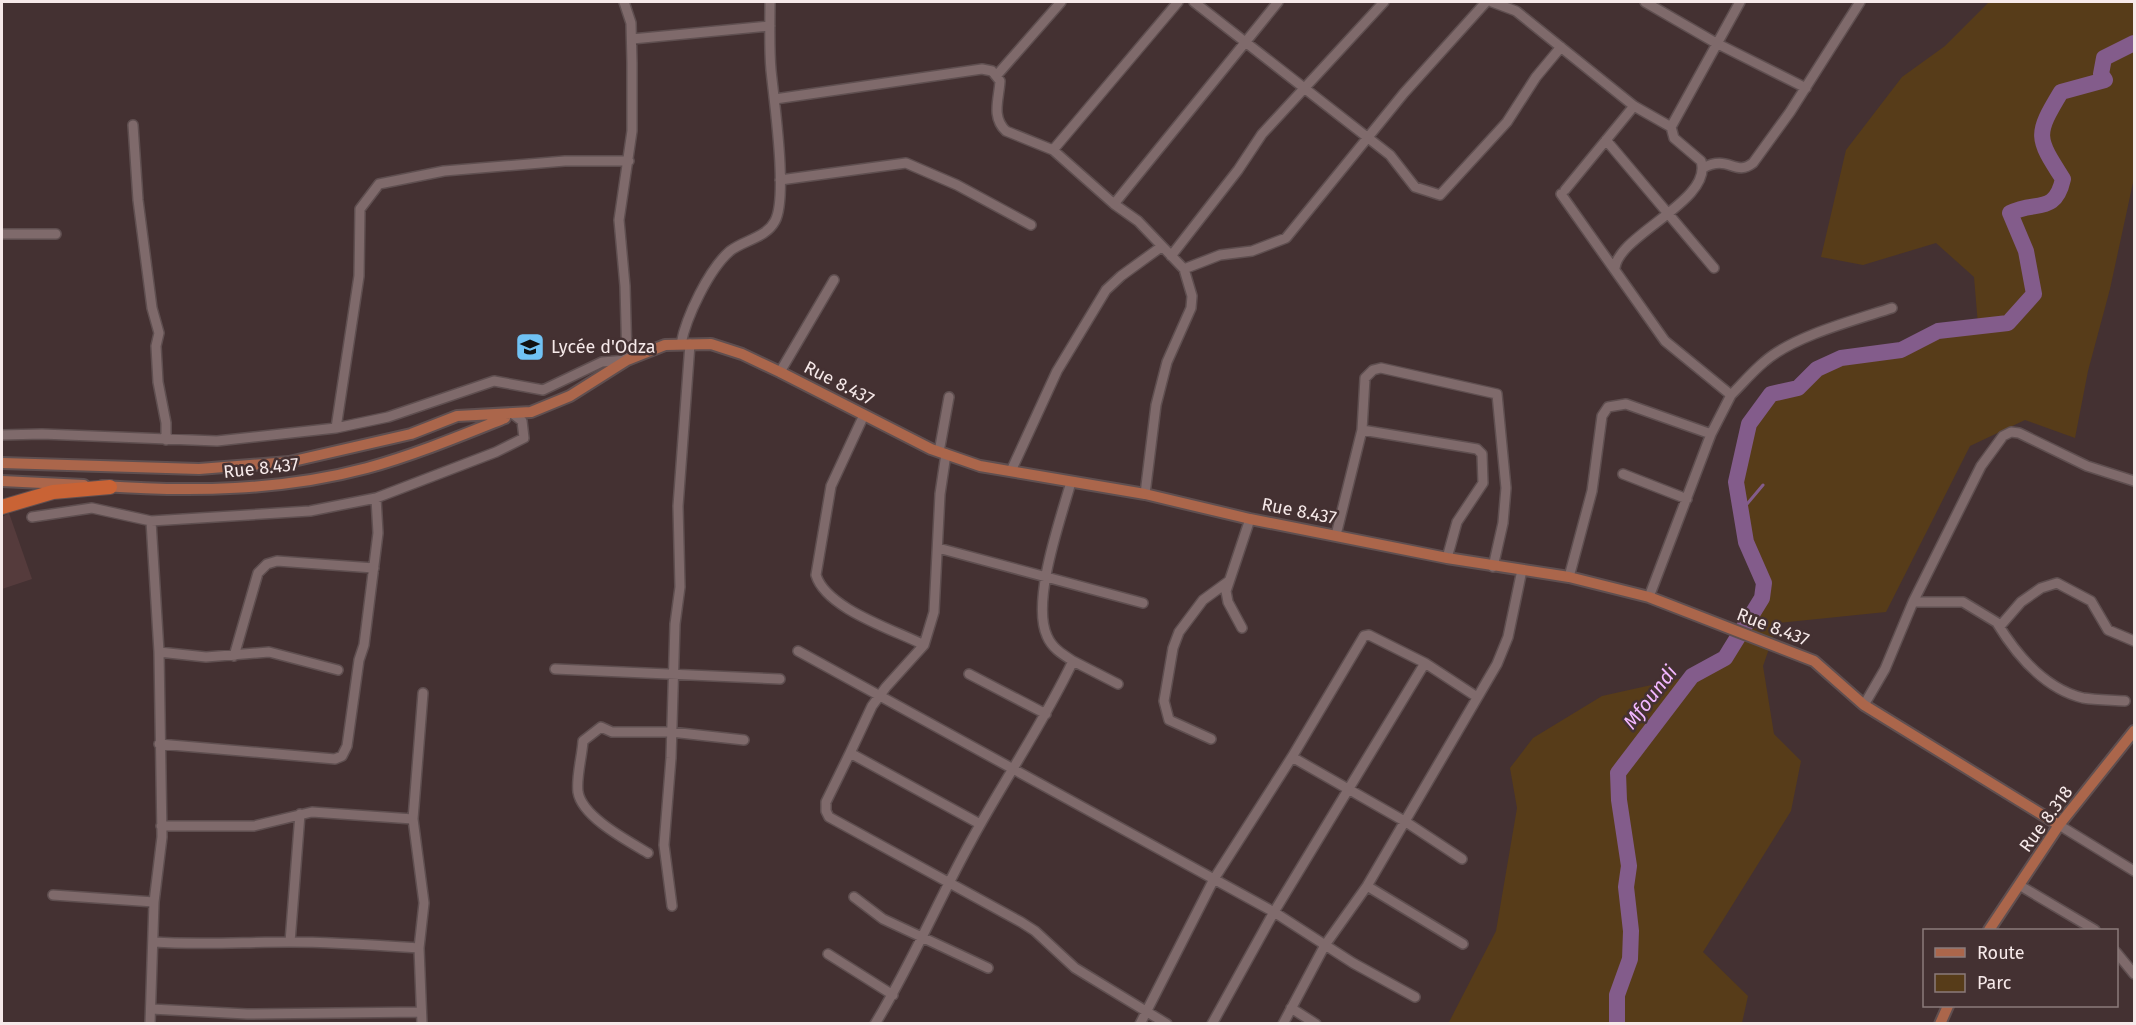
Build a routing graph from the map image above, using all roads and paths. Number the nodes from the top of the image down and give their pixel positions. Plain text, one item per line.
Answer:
1 (624, 2) edge
2 (770, 2) edge
3 (1061, 2) edge
4 (1178, 2) edge
5 (1194, 2) edge
6 (1278, 2) edge
7 (1384, 2) edge
8 (1485, 2) edge
9 (1492, 2) edge
10 (1645, 2) edge
11 (1740, 2) edge
12 (1860, 2) edge
13 (770, 26) junction
14 (632, 39) junction
15 (1244, 43) junction
16 (1716, 43) junction
17 (1561, 47) junction
18 (997, 75) junction
19 (1306, 88) junction
20 (1806, 88) junction
21 (775, 99) junction
22 (1634, 106) junction
23 (133, 124) dead end
24 (1671, 127) junction
25 (1366, 139) junction
26 (1606, 140) junction
27 (1053, 150) junction
28 (629, 161) junction
29 (1703, 168) junction
30 (780, 180) junction
31 (1114, 204) junction
32 (1669, 213) junction
33 (1031, 225) dead end
34 (2, 234) edge
35 (56, 234) dead end
36 (1161, 247) junction
37 (1171, 256) junction
38 (1714, 267) dead end
39 (1615, 268) junction
40 (1185, 269) junction
41 (834, 280) dead end
42 (1892, 308) dead end
43 (686, 344) junction
44 (627, 360) junction
45 (780, 372) junction
46 (1731, 395) junction
47 (949, 397) dead end
48 (513, 414) junction
49 (864, 415) junction
50 (336, 428) junction
51 (1362, 430) junction
52 (1711, 434) junction
53 (2, 435) edge
54 (166, 440) junction
55 (943, 453) junction
56 (2, 463) edge
57 (1011, 471) junction
58 (1623, 474) dead end
59 (2, 481) edge
60 (39, 481) junction
61 (2134, 481) edge
62 (1071, 482) junction
63 (2, 487) edge
64 (110, 487) junction
65 (1145, 494) junction
66 (376, 498) junction
67 (1687, 499) junction
68 (2, 507) edge
69 (32, 517) dead end
70 (1250, 519) junction
71 (151, 521) junction
72 (1336, 535) junction
73 (938, 548) junction
74 (1447, 558) junction
75 (1493, 567) junction
76 (374, 568) junction
77 (1522, 570) junction
78 (1046, 576) junction
79 (1569, 577) junction
80 (1229, 581) junction
81 (1649, 597) junction
82 (1913, 602) junction
83 (1143, 603) dead end
84 (1997, 623) junction
85 (1242, 628) dead end
86 (2134, 641) edge
87 (924, 645) junction
88 (798, 651) dead end
89 (159, 652) junction
90 (234, 656) junction
91 (1073, 662) junction
92 (1425, 663) junction
93 (555, 669) dead end
94 (338, 670) dead end
95 (969, 674) dead end
96 (674, 675) junction
97 (780, 679) dead end
98 (1118, 684) dead end
99 (423, 693) dead end
100 (879, 697) junction
101 (1476, 697) junction
102 (2125, 701) dead end
103 (1864, 705) junction
104 (1046, 714) junction
105 (671, 732) junction
106 (2133, 736) edge
107 (1211, 739) dead end
108 (744, 740) dead end
109 (159, 744) junction
110 (850, 753) junction
111 (1292, 757) junction
112 (1014, 770) junction
113 (1348, 788) junction
114 (300, 814) junction
115 (413, 819) junction
116 (1406, 822) junction
117 (980, 824) junction
118 (2059, 825) junction
119 (161, 826) junction
120 (648, 853) dead end
121 (1462, 859) dead end
122 (2134, 871) edge
123 (1214, 879) junction
124 (949, 882) junction
125 (2019, 885) junction
126 (1366, 886) junction
127 (53, 895) dead end
128 (854, 897) dead end
129 (154, 902) junction
130 (672, 906) dead end
131 (1274, 912) junction
132 (1990, 929) edge
133 (2093, 929) edge
134 (922, 937) junction
135 (154, 942) junction
136 (290, 942) junction
137 (1463, 944) dead end
138 (1325, 945) junction
139 (419, 948) junction
140 (828, 954) dead end
141 (2118, 954) edge
142 (988, 968) dead end
143 (2134, 974) edge
144 (893, 994) junction
145 (1415, 997) dead end
146 (1947, 1007) edge
147 (1291, 1008) junction
148 (151, 1009) junction
149 (1145, 1010) junction
150 (420, 1012) junction
151 (150, 1023) edge
152 (422, 1023) edge
153 (875, 1023) edge
154 (1140, 1023) edge
155 (1167, 1023) edge
156 (1212, 1023) edge
157 (1283, 1023) edge
158 (1316, 1023) edge
159 (1940, 1023) edge

1 - 14 street
2 - 13 street
3 - 18 street
4 - 27 street
5 - 15 street
6 - 15 street
7 - 19 street
8 - 25 street
9 - 17 street
10 - 16 street
11 - 16 street
12 - 20 street
13 - 14 street
13 - 21 street
14 - 28 street
15 - 19 street
15 - 31 street
16 - 20 street
16 - 24 street
17 - 22 street
17 - 25 street
18 - 21 street
18 - 27 street
19 - 25 street
19 - 37 street
20 - 29 street
21 - 30 street
22 - 24 street
22 - 26 street
23 - 54 street
24 - 29 street
25 - 40 street
26 - 32 street
26 - 39 street
27 - 31 street
28 - 44 street
28 - 50 street
29 - 32 street
30 - 33 street
30 - 43 street
31 - 36 street
32 - 38 street
32 - 39 street
34 - 35 street
36 - 37 street
36 - 57 street
37 - 40 street
39 - 46 street
40 - 65 street
41 - 45 street
42 - 46 street
43 - 44 main road, Rue 8.437
43 - 45 main road, Rue 8.437
43 - 96 street
44 - 48 main road, Rue 8.437
44 - 50 street
45 - 49 main road, Rue 8.437
46 - 52 street
47 - 55 street
48 - 56 main road, Rue 8.437
48 - 64 main road, Rue 8.437
48 - 66 street
49 - 55 main road, Rue 8.437
49 - 87 street
50 - 54 street
51 - 72 street
51 - 74 street
51 - 75 street
52 - 67 street
52 - 79 street
53 - 54 street
55 - 57 main road, Rue 8.437
55 - 73 street
57 - 62 main road, Rue 8.437
58 - 67 street
59 - 60 main road, Rue 8.437
60 - 63 main road
60 - 64 main road, Rue 8.437
61 - 82 street
62 - 65 main road, Rue 8.437
62 - 78 street
64 - 68 highway
65 - 70 main road, Rue 8.437
66 - 71 street
66 - 76 street
67 - 81 street
69 - 71 street
70 - 72 main road, Rue 8.437
70 - 80 street
71 - 89 street
72 - 74 main road, Rue 8.437
73 - 78 street
73 - 87 street
74 - 75 main road, Rue 8.437
75 - 77 main road, Rue 8.437
76 - 90 street
76 - 109 street
77 - 79 main road, Rue 8.437
77 - 101 street
78 - 83 street
78 - 91 street
79 - 81 main road, Rue 8.437
80 - 85 street
80 - 107 street
81 - 103 main road, Rue 8.437
82 - 84 street
82 - 103 street
84 - 86 street
84 - 102 street
87 - 100 street
88 - 100 street
89 - 90 street
89 - 109 street
90 - 94 street
91 - 98 street
91 - 104 street
92 - 101 street
92 - 111 street
92 - 113 street
93 - 96 street
95 - 104 street
96 - 97 street
96 - 105 street
99 - 115 street
100 - 110 street
100 - 112 street
101 - 116 street
103 - 118 main road, Rue 8.437
104 - 112 street
105 - 108 street
105 - 120 street
105 - 130 street
106 - 118 main road, Rue 8.318
109 - 119 street
110 - 117 street
110 - 124 street
111 - 113 street
111 - 123 street
112 - 117 street
112 - 123 street
113 - 116 street
113 - 131 street
114 - 115 street
114 - 119 street
114 - 136 street
115 - 139 street
116 - 121 street
116 - 126 street
117 - 124 street
118 - 122 street
118 - 125 main road, Rue 8.318
119 - 129 street
123 - 131 street
123 - 149 street
124 - 134 street
124 - 149 street
125 - 132 main road, Rue 8.318
125 - 133 street
126 - 137 street
126 - 138 street
127 - 129 street
128 - 134 street
129 - 135 street
131 - 138 street
131 - 156 street
134 - 142 street
134 - 144 street
135 - 136 street
135 - 148 street
136 - 139 street
138 - 145 street
138 - 147 street
139 - 150 street
140 - 144 street
141 - 143 street
144 - 153 street
146 - 159 main road
147 - 157 street
147 - 158 street
148 - 150 street
148 - 151 street
149 - 154 street
149 - 155 street
150 - 152 street

